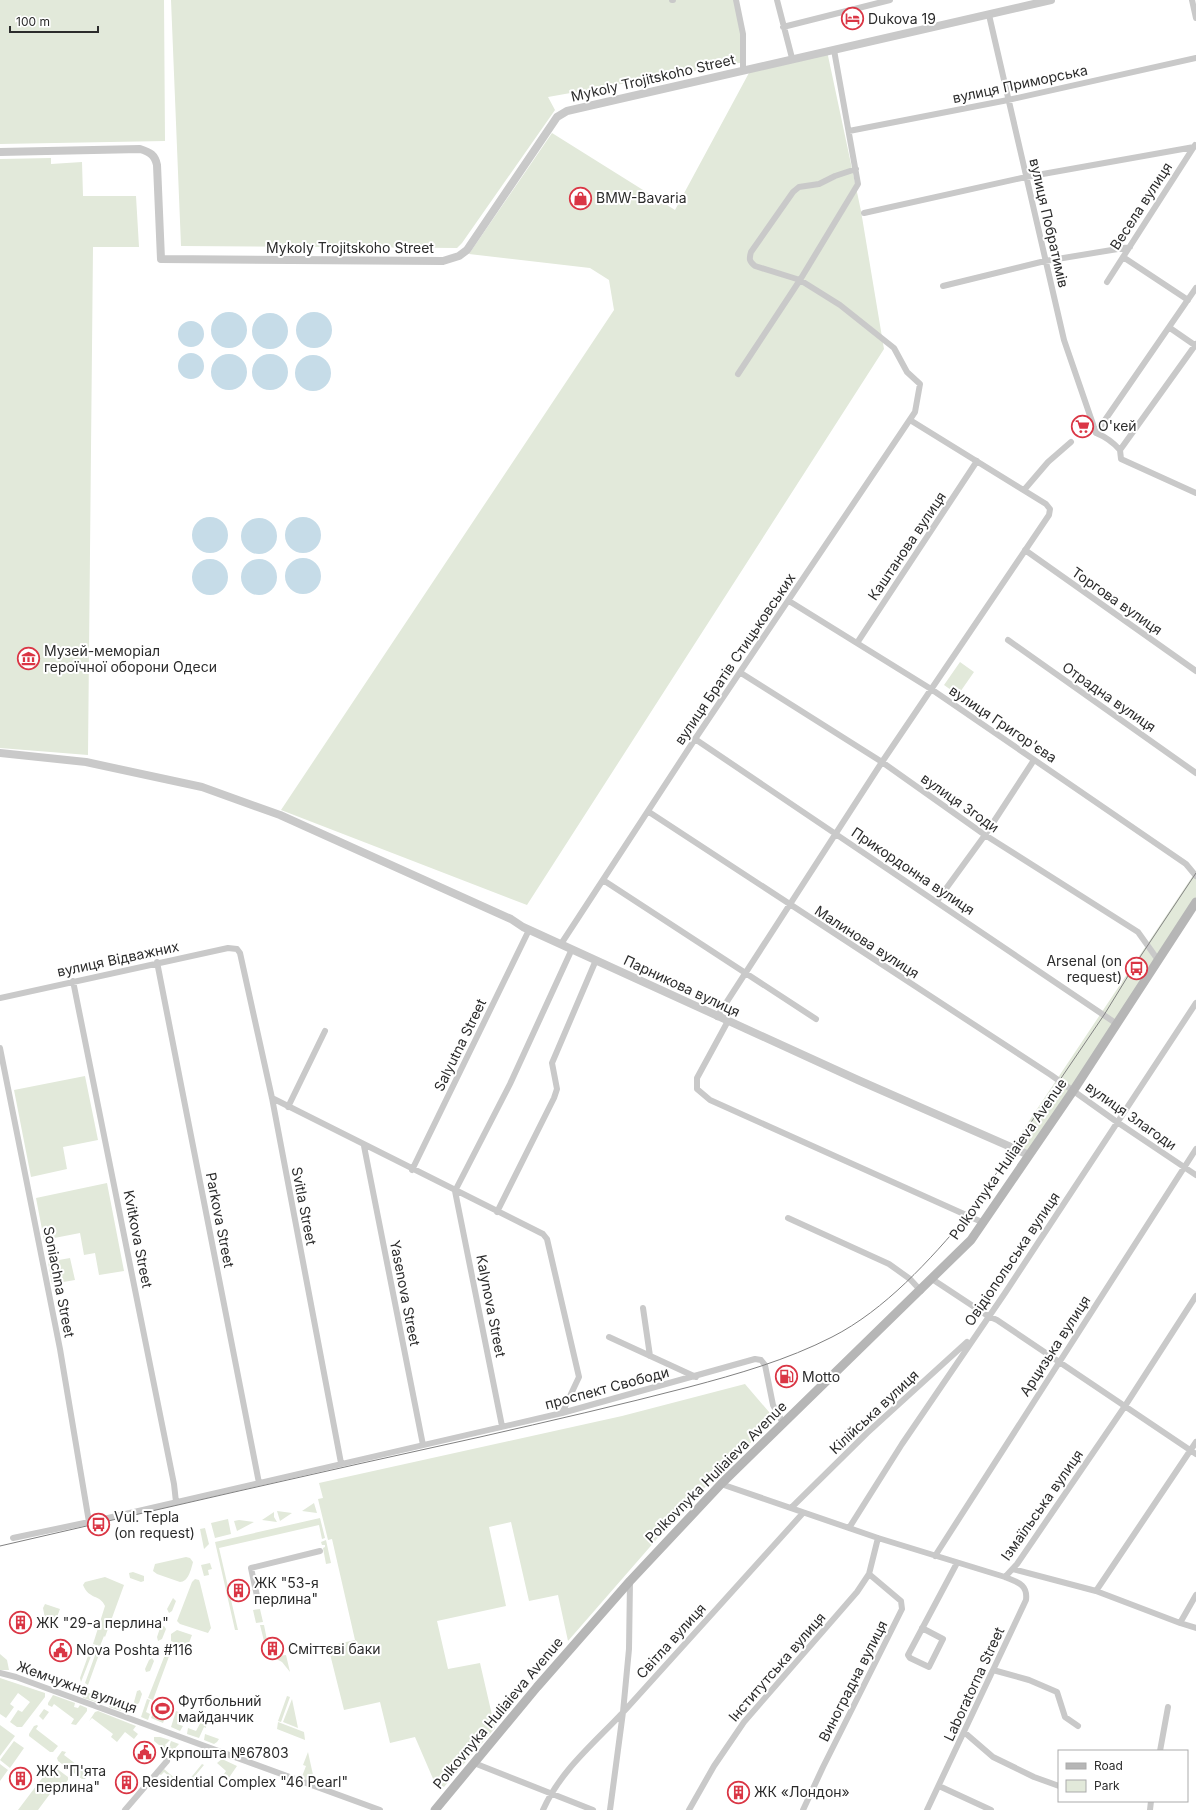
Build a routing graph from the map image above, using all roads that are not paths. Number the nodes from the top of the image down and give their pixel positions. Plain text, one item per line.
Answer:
1 (736, 0) edge
2 (777, 0) edge
3 (890, 0) edge
4 (1051, 0) edge
5 (1192, 0) edge
6 (989, 15) junction
7 (1196, 18) edge
8 (783, 27) junction
9 (834, 50) junction
10 (792, 58) junction
11 (1196, 58) edge
12 (743, 70) junction
13 (1008, 100) junction
14 (849, 131) junction
15 (1195, 145) edge
16 (0, 152) edge
17 (856, 169) junction
18 (1026, 177) junction
19 (864, 213) dead end
20 (1130, 247) junction
21 (1123, 257) junction
22 (1045, 261) junction
23 (800, 280) junction
24 (1107, 282) dead end
25 (943, 286) dead end
26 (1196, 288) edge
27 (1188, 300) junction
28 (1170, 328) junction
29 (1196, 345) edge
30 (738, 374) dead end
31 (910, 420) junction
32 (1096, 433) junction
33 (1071, 442) dead end
34 (1120, 450) junction
35 (977, 461) junction
36 (1024, 490) junction
37 (1196, 493) edge
38 (1025, 550) junction
39 (788, 601) junction
40 (1008, 640) dead end
41 (857, 643) junction
42 (1196, 672) edge
43 (741, 673) junction
44 (930, 689) junction
45 (695, 739) junction
46 (0, 753) edge
47 (1034, 760) junction
48 (882, 762) junction
49 (1196, 773) edge
50 (649, 812) junction
51 (835, 834) junction
52 (985, 835) junction
53 (1196, 876) edge
54 (603, 880) junction
55 (937, 901) junction
56 (1196, 902) edge
57 (790, 905) junction
58 (528, 930) junction
59 (561, 944) junction
60 (572, 949) junction
61 (240, 953) joint
62 (596, 960) junction
63 (1158, 960) junction
64 (157, 962) junction
65 (746, 972) junction
66 (73, 981) junction
67 (0, 998) edge
68 (1196, 1003) edge
69 (717, 1016) junction
70 (816, 1019) dead end
71 (728, 1021) junction
72 (1117, 1024) junction
73 (325, 1031) dead end
74 (0, 1048) edge
75 (1073, 1090) junction
76 (272, 1098) junction
77 (288, 1107) junction
78 (1117, 1122) junction
79 (364, 1146) junction
80 (1196, 1149) edge
81 (1029, 1155) junction
82 (1184, 1167) junction
83 (412, 1170) junction
84 (1196, 1175) edge
85 (455, 1191) junction
86 (497, 1212) junction
87 (788, 1218) dead end
88 (984, 1223) junction
89 (932, 1279) junction
90 (921, 1291) junction
91 (1196, 1296) edge
92 (643, 1308) dead end
93 (988, 1316) junction
94 (975, 1336) junction
95 (609, 1337) dead end
96 (650, 1356) junction
97 (1059, 1362) junction
98 (696, 1377) junction
99 (1125, 1406) junction
100 (562, 1413) junction
101 (783, 1423) junction
102 (502, 1426) junction
103 (1196, 1442) edge
104 (423, 1445) junction
105 (1193, 1452) edge
106 (341, 1463) junction
107 (259, 1483) junction
108 (721, 1484) junction
109 (176, 1502) junction
110 (791, 1508) junction
111 (803, 1512) junction
112 (89, 1522) junction
113 (849, 1528) junction
114 (13, 1538) dead end
115 (878, 1538) junction
116 (320, 1551) dead end
117 (935, 1556) junction
118 (957, 1563) junction
119 (1013, 1569) junction
120 (869, 1574) junction
121 (1004, 1578) junction
122 (630, 1581) junction
123 (1096, 1591) junction
124 (1196, 1595) edge
125 (262, 1600) dead end
126 (1180, 1623) junction
127 (922, 1628) junction
128 (1196, 1628) edge
129 (993, 1670) junction
130 (0, 1673) edge
131 (1168, 1707) dead end
132 (623, 1712) junction
133 (1078, 1726) dead end
134 (964, 1732) junction
135 (1160, 1750) edge
136 (167, 1760) dead end
137 (474, 1763) junction
138 (939, 1786) junction
139 (1058, 1786) edge
140 (551, 1794) junction
141 (125, 1810) edge
142 (380, 1810) edge
143 (435, 1810) edge
144 (543, 1810) edge
145 (592, 1810) edge
146 (610, 1810) edge
147 (689, 1810) edge
148 (803, 1810) edge
149 (927, 1810) edge
150 (991, 1810) edge

1 - 12 street
2 - 8 street
3 - 8 street
4 - 6 street, Mykoly Trojitskoho Street
5 - 7 street
6 - 9 street, Mykoly Trojitskoho Street
6 - 13 street, вулиця Побратимів
8 - 10 street
9 - 10 street, Mykoly Trojitskoho Street
9 - 14 street
10 - 12 street, Mykoly Trojitskoho Street
11 - 13 street, вулиця Приморська
12 - 16 street, Mykoly Trojitskoho Street
13 - 14 street, вулиця Приморська
13 - 18 street, вулиця Побратимів
14 - 17 street
15 - 18 street
15 - 20 street, Весела вулиця
17 - 23 street
17 - 23 street
18 - 19 street
18 - 22 street, вулиця Побратимів
20 - 21 street, Весела вулиця
20 - 22 street
21 - 24 street, Весела вулиця
21 - 27 street
22 - 25 street
22 - 32 street, вулиця Побратимів
23 - 30 street
23 - 31 street, вулиця Братів Стицьковських
26 - 27 street
27 - 28 street
28 - 29 street
28 - 32 street
29 - 34 street
31 - 35 street
31 - 39 street, вулиця Братів Стицьковських
32 - 34 street
33 - 36 street
34 - 37 street
35 - 36 street
35 - 41 street, Каштанова вулиця
36 - 38 street
38 - 42 street, Торгова вулиця
38 - 44 street
39 - 41 street, вулиця Григор'єва
39 - 43 street, вулиця Братів Стицьковських
40 - 49 street, Отрадна вулиця
41 - 44 street, вулиця Григор'єва
43 - 45 street, вулиця Братів Стицьковських
43 - 48 street, вулиця Згоди
44 - 47 street, вулиця Григор'єва
44 - 48 street
45 - 50 street, вулиця Братів Стицьковських
45 - 51 street, Прикордонна вулиця
46 - 58 street, Парникова вулиця
47 - 52 street
47 - 53 street, вулиця Григор'єва
48 - 51 street
48 - 52 street, вулиця Згоди
50 - 54 street, вулиця Братів Стицьковських
50 - 57 street, Малинова вулиця
51 - 55 street, Прикордонна вулиця
51 - 57 street
52 - 55 street
52 - 63 street, вулиця Згоди
54 - 59 street, вулиця Братів Стицьковських
54 - 65 street
55 - 72 street, Прикордонна вулиця
56 - 63 main road, Polkovnyka Huliaieva Avenue
57 - 65 street
57 - 75 street, Малинова вулиця
58 - 59 street, Парникова вулиця
58 - 83 street, Salyutna Street
59 - 60 street, Парникова вулиця
60 - 62 street, Парникова вулиця
60 - 85 street
61 - 64 street, вулиця Відважних
61 - 76 street, Svitla Street
62 - 69 street, Парникова вулиця
62 - 86 street
63 - 72 main road, Polkovnyka Huliaieva Avenue
64 - 66 street, вулиця Відважних
64 - 107 street, Parkova Street
65 - 69 street
65 - 70 street
66 - 67 street, вулиця Відважних
66 - 109 street, Kvitkova Street
68 - 78 street, Овідіопольська вулиця
69 - 71 street, Парникова вулиця
71 - 81 street, Парникова вулиця
71 - 88 street
72 - 75 main road, Polkovnyka Huliaieva Avenue
73 - 77 street
74 - 112 street, Soniachna Street
75 - 78 street, вулиця Злагоди
75 - 81 main road, Polkovnyka Huliaieva Avenue
76 - 77 street
76 - 106 street, Svitla Street
77 - 79 street
78 - 82 street, вулиця Злагоди
78 - 93 street, Овідіопольська вулиця
79 - 83 street
79 - 104 street, Yasenova Street
80 - 82 street, Арцизька вулиця
81 - 88 main road, Polkovnyka Huliaieva Avenue
82 - 84 street, вулиця Злагоди
82 - 97 street, Арцизька вулиця
83 - 85 street
85 - 86 street
85 - 102 street, Kalynova Street
86 - 100 street
87 - 90 street
88 - 89 main road, Polkovnyka Huliaieva Avenue
89 - 90 main road, Polkovnyka Huliaieva Avenue
89 - 93 street
90 - 101 main road, Polkovnyka Huliaieva Avenue
91 - 99 street, Ізмаїльська вулиця
92 - 96 street
93 - 94 street, Овідіопольська вулиця
93 - 97 street
94 - 110 street, Кілійська вулиця
94 - 113 street, Овідіопольська вулиця
95 - 96 street
96 - 98 street
97 - 99 street
97 - 117 street, Арцизька вулиця
98 - 100 street, проспект Свободи
98 - 101 street, проспект Свободи
99 - 105 street
99 - 119 street, Ізмаїльська вулиця
100 - 102 street, проспект Свободи
101 - 108 main road, Polkovnyka Huliaieva Avenue
102 - 104 street, проспект Свободи
103 - 105 street
104 - 106 street, проспект Свободи
105 - 123 street
106 - 107 street, проспект Свободи
107 - 109 street, проспект Свободи
108 - 110 street, Ізмаїльська вулиця
108 - 122 main road, Polkovnyka Huliaieva Avenue
109 - 112 street, проспект Свободи
110 - 111 street, Ізмаїльська вулиця
111 - 113 street, Ізмаїльська вулиця
111 - 132 street, Світла вулиця
112 - 114 street, проспект Свободи
113 - 115 street, Ізмаїльська вулиця
115 - 117 street, Ізмаїльська вулиця
115 - 120 street, Інститутська вулиця
116 - 125 street
117 - 118 street, Ізмаїльська вулиця
118 - 121 street, Ізмаїльська вулиця
118 - 127 street
119 - 121 street, Ізмаїльська вулиця
119 - 123 street
120 - 147 street, Інститутська вулиця
120 - 148 street, Виноградна вулиця
121 - 129 street, Laboratorna Street
122 - 132 street
122 - 137 main road, Polkovnyka Huliaieva Avenue
123 - 126 street
124 - 126 street
126 - 128 street
127 - 127 street
129 - 133 street
129 - 134 street, Laboratorna Street
130 - 142 street, Жемчужна вулиця
131 - 135 street
132 - 140 street, Світла вулиця
132 - 146 street
134 - 138 street, Laboratorna Street
134 - 139 street
136 - 141 street
137 - 140 street
137 - 143 main road, Polkovnyka Huliaieva Avenue
138 - 149 street, Laboratorna Street
138 - 150 street
140 - 144 street, Світла вулиця
140 - 145 street

